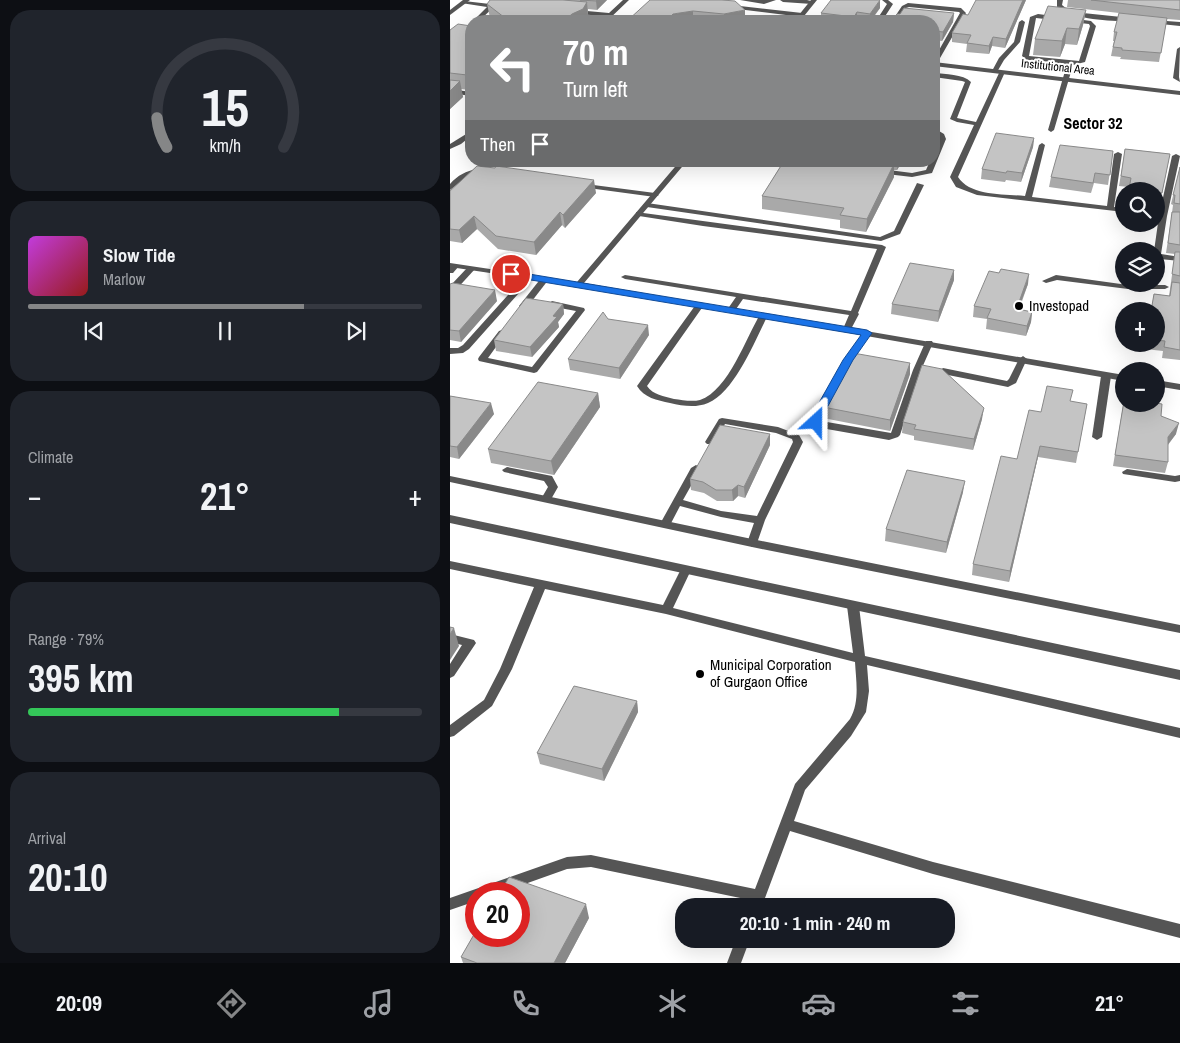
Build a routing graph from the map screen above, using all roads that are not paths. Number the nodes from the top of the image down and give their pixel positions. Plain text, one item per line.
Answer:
1 (626, 0) edge
2 (742, 0) edge
3 (773, 0) edge
4 (783, 0) edge
5 (885, 0) edge
6 (1060, 0) edge
7 (466, 1) edge
8 (813, 1) edge
9 (496, 2) edge
10 (726, 6) edge
11 (753, 10) junction
12 (571, 11) edge
13 (450, 13) edge
14 (482, 15) edge
15 (610, 15) joint
16 (756, 15) edge
17 (794, 15) edge
18 (803, 15) edge
19 (883, 15) edge
20 (899, 15) edge
21 (1136, 20) edge
22 (1145, 21) edge
23 (1022, 22) dead end
24 (1180, 24) edge
25 (1180, 49) edge
26 (940, 54) edge
27 (1070, 63) junction
28 (940, 65) edge
29 (998, 72) junction
30 (940, 76) edge
31 (1064, 79) junction
32 (1180, 80) edge
33 (450, 91) edge
34 (465, 93) edge
35 (1180, 93) edge
36 (978, 124) junction
37 (1051, 130) dead end
38 (940, 134) edge
39 (465, 138) edge
40 (1042, 145) dead end
41 (450, 147) edge
42 (940, 147) edge
43 (1118, 154) dead end
44 (1176, 156) dead end
45 (679, 167) edge
46 (931, 167) edge
47 (876, 170) edge
48 (494, 172) edge
49 (572, 183) edge
50 (920, 185) dead end
51 (450, 188) edge
52 (656, 195) junction
53 (1028, 198) junction
54 (647, 205) junction
55 (1165, 207) edge
56 (1110, 209) junction
57 (1115, 209) edge
58 (639, 214) junction
59 (1165, 258) edge
60 (1180, 259) edge
61 (452, 268) edge
62 (472, 269) junction
63 (530, 276) junction
64 (624, 277) dead end
65 (545, 278) junction
66 (1046, 281) dead end
67 (579, 284) junction
68 (1115, 285) edge
69 (1165, 287) edge
70 (1174, 289) edge
71 (450, 291) edge
72 (742, 296) junction
73 (537, 301) junction
74 (700, 304) junction
75 (731, 310) junction
76 (855, 314) junction
77 (764, 315) junction
78 (848, 330) junction
79 (867, 333) junction
80 (929, 343) junction
81 (450, 351) edge
82 (1023, 359) junction
83 (943, 371) edge
84 (1106, 376) junction
85 (1115, 377) edge
86 (1165, 384) edge
87 (1180, 387) edge
88 (1097, 437) dead end
89 (507, 470) edge
90 (1127, 472) dead end
91 (1180, 478) edge
92 (450, 479) edge
93 (546, 499) junction
94 (678, 502) junction
95 (450, 519) edge
96 (760, 520) junction
97 (664, 524) junction
98 (752, 543) junction
99 (450, 565) edge
100 (686, 570) junction
101 (541, 584) junction
102 (853, 606) junction
103 (666, 610) junction
104 (1180, 629) edge
105 (450, 638) edge
106 (859, 659) junction
107 (450, 673) edge
108 (1180, 675) edge
109 (450, 732) edge
110 (1180, 733) edge
111 (786, 824) junction
112 (511, 882) edge
113 (745, 898) edge
114 (758, 898) edge
115 (465, 899) edge
116 (450, 904) edge
117 (1180, 931) edge
118 (740, 948) edge
119 (734, 963) edge

1 - 15 street
2 - 3 street
4 - 8 street
5 - 19 street
6 - 21 street
7 - 9 street
7 - 13 street
8 - 18 street
9 - 14 street
10 - 11 street
11 - 16 street
11 - 17 street
12 - 15 street
20 - 26 street
22 - 24 street
23 - 29 street
25 - 32 street
27 - 27 street
27 - 31 street
28 - 29 street, Institutional Area
29 - 31 street, Institutional Area
29 - 36 street
30 - 36 street
31 - 35 street, Institutional Area
31 - 37 street
33 - 34 street
36 - 53 street
38 - 42 street
39 - 41 street
40 - 53 street
43 - 56 street
44 - 55 street
45 - 52 street
46 - 47 street
48 - 51 street
49 - 52 street
50 - 54 street
52 - 54 street
53 - 56 street
54 - 58 street
56 - 57 street
58 - 67 street
58 - 76 street
59 - 60 street
61 - 62 street
62 - 63 street
62 - 71 street
63 - 65 street
63 - 81 street
64 - 72 street
65 - 67 street
65 - 73 street
66 - 68 street
67 - 74 street
69 - 70 street
72 - 75 street
72 - 76 street
73 - 73 street
74 - 75 street
74 - 77 street
75 - 77 street
76 - 78 street
77 - 78 street
78 - 79 street
79 - 80 street
79 - 80 street
80 - 82 street
82 - 83 street
82 - 84 street
84 - 85 street
84 - 88 street
86 - 87 street
89 - 93 street
90 - 91 street
92 - 93 street
93 - 97 street
94 - 96 street
94 - 96 street
94 - 97 street
95 - 100 street
96 - 98 street
97 - 98 street
98 - 104 street
99 - 101 street
100 - 102 street
100 - 103 street
101 - 103 street
101 - 109 street
102 - 106 street
102 - 108 street
103 - 106 street
105 - 107 street
106 - 110 street
106 - 111 street
111 - 114 street
111 - 117 street
112 - 113 street
115 - 116 street
118 - 119 street

